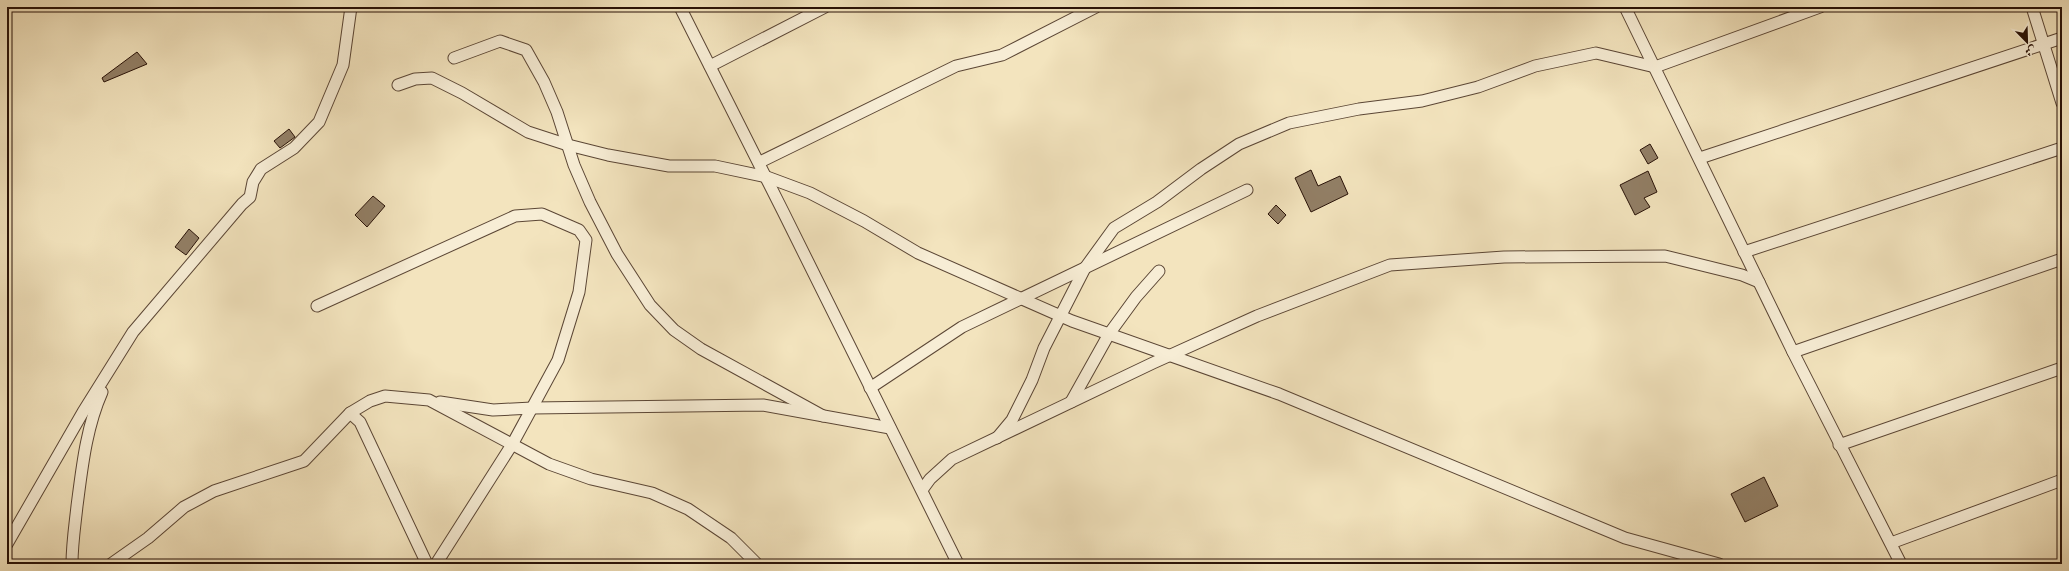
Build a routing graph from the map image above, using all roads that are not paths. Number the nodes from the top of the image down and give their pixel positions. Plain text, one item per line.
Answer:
1 (351, 7) edge
2 (680, 7) edge
3 (825, 7) edge
4 (1096, 7) edge
5 (1625, 7) edge
6 (1820, 7) edge
7 (2032, 7) edge
8 (2062, 38) edge
9 (2044, 44) junction
10 (454, 58) dead end
11 (710, 66) junction
12 (1655, 66) junction
13 (398, 85) dead end
14 (2062, 103) edge
15 (568, 145) junction
16 (2062, 148) edge
17 (1700, 158) junction
18 (760, 162) junction
19 (767, 177) junction
20 (1247, 190) dead end
21 (1744, 252) junction
22 (2062, 259) edge
23 (1085, 268) junction
24 (1159, 271) dead end
25 (1759, 282) junction
26 (1021, 299) junction
27 (317, 306) dead end
28 (1060, 316) junction
29 (1109, 334) junction
30 (1793, 352) junction
31 (1172, 356) junction
32 (116, 358) junction
33 (2062, 368) edge
34 (870, 388) junction
35 (429, 400) junction
36 (1071, 402) junction
37 (532, 408) junction
38 (350, 413) junction
39 (823, 416) junction
40 (890, 428) junction
41 (997, 438) junction
42 (513, 444) junction
43 (1839, 446) junction
44 (2062, 480) edge
45 (922, 490) junction
46 (1891, 543) junction
47 (7, 544) edge
48 (72, 564) edge
49 (111, 564) edge
50 (427, 564) edge
51 (436, 564) edge
52 (757, 564) edge
53 (958, 564) edge
54 (1719, 564) edge
55 (1901, 564) edge

1 - 32 street
2 - 11 street
3 - 11 street
4 - 18 street
5 - 12 street
6 - 12 street
7 - 9 street
8 - 9 street
9 - 14 street
9 - 17 street
10 - 15 street
11 - 18 street
12 - 17 street
12 - 23 street
13 - 15 street
15 - 19 street
15 - 39 street
16 - 21 street
17 - 21 street
18 - 19 street
19 - 26 street
19 - 34 street
20 - 23 street
21 - 25 street
22 - 30 street
23 - 26 street
23 - 28 street
24 - 29 street
25 - 30 street
25 - 31 street
26 - 28 street
26 - 34 street
27 - 37 street
28 - 29 street
28 - 41 street
29 - 31 street
29 - 36 street
30 - 43 street
31 - 36 street
31 - 54 street
32 - 47 street
32 - 48 street
33 - 43 street
34 - 40 street
35 - 37 street
35 - 38 street
35 - 42 street
36 - 41 street
37 - 39 street
37 - 42 street
38 - 49 street
38 - 50 street
39 - 40 street
40 - 45 street
41 - 45 street
42 - 51 street
42 - 52 street
43 - 46 street
44 - 46 street
45 - 53 street
46 - 55 street

